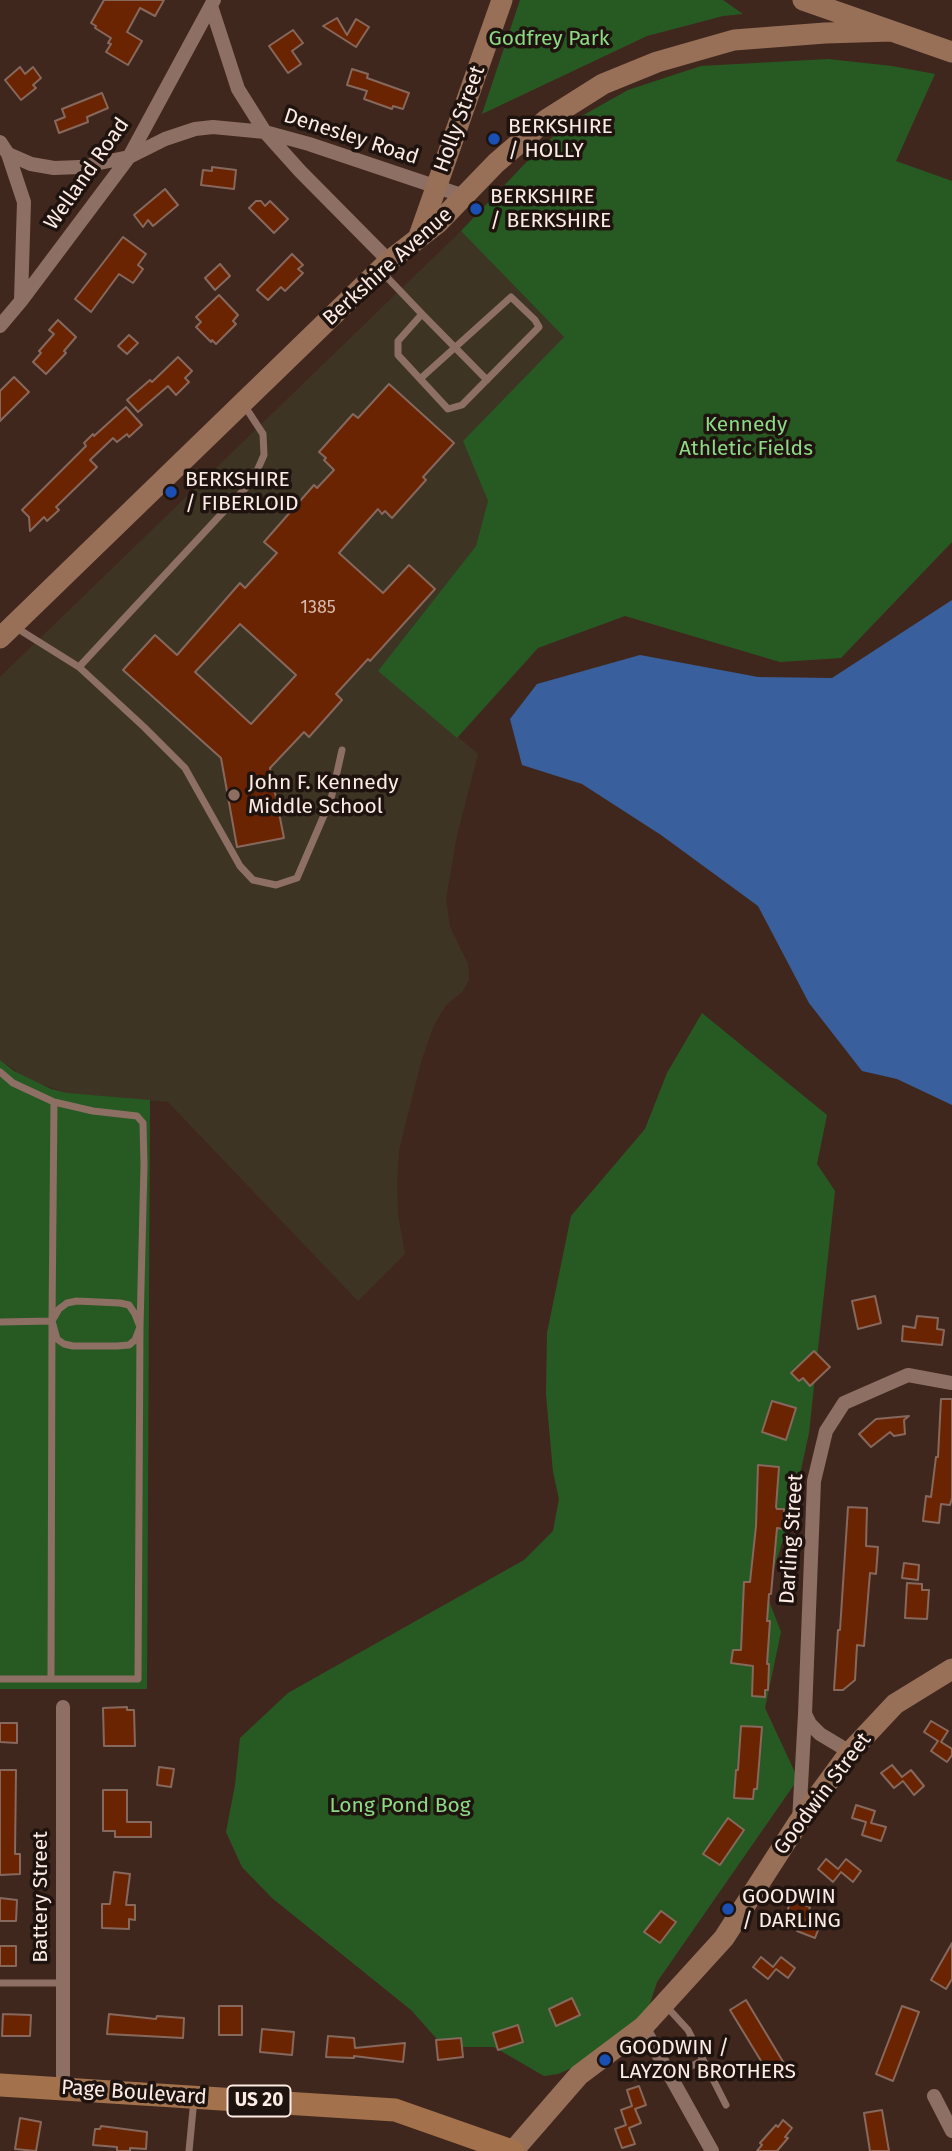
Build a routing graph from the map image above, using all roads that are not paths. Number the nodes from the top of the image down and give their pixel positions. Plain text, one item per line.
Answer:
1 (502, 0) edge
2 (803, 0) edge
3 (213, 3) edge
4 (891, 31) junction
5 (952, 52) edge
6 (265, 132) junction
7 (4, 148) edge
8 (129, 157) junction
9 (435, 187) junction
10 (464, 196) junction
11 (418, 239) junction
12 (385, 266) junction
13 (21, 301) junction
14 (422, 314) junction
15 (0, 326) edge
16 (455, 347) junction
17 (420, 379) junction
18 (487, 380) junction
19 (243, 403) junction
20 (7, 632) edge
21 (79, 667) junction
22 (342, 750) dead end
23 (0, 1072) edge
24 (54, 1101) junction
25 (52, 1321) junction
26 (0, 1322) edge
27 (140, 1327) junction
28 (952, 1383) edge
29 (952, 1669) edge
30 (51, 1678) junction
31 (0, 1679) edge
32 (63, 1707) dead end
33 (805, 1714) junction
34 (850, 1752) junction
35 (799, 1823) junction
36 (0, 1983) edge
37 (62, 1983) junction
38 (664, 2004) junction
39 (643, 2027) junction
40 (704, 2060) junction
41 (671, 2077) junction
42 (0, 2085) edge
43 (62, 2088) junction
44 (195, 2096) junction
45 (934, 2096) dead end
46 (726, 2105) dead end
47 (952, 2131) edge
48 (189, 2151) edge
49 (512, 2151) edge
50 (712, 2151) edge

1 - 9 main road, Holly Street
2 - 4 main road
3 - 6 street, Denesley Road
3 - 8 street, Welland Road
4 - 5 main road
4 - 10 main road, Berkshire Avenue
6 - 8 street, Denesley Road
6 - 9 street, Denesley Road
6 - 12 street, Denesley Road
7 - 8 street
7 - 13 street
8 - 13 street, Welland Road
9 - 10 street, Denesley Road
9 - 11 main road, Holly Street
10 - 11 main road, Berkshire Avenue
11 - 12 main road, Berkshire Avenue
12 - 14 lane
12 - 19 main road, Berkshire Avenue
13 - 15 street, Welland Road
14 - 16 lane
14 - 17 lane
16 - 17 lane
16 - 18 lane
16 - 18 lane
17 - 18 lane
19 - 20 main road, Berkshire Avenue
19 - 21 lane
20 - 21 lane
21 - 22 lane
23 - 24 lane
24 - 25 lane
24 - 27 lane
25 - 26 lane
25 - 27 lane
25 - 27 lane
25 - 30 lane
27 - 30 lane
28 - 33 street, Darling Street
29 - 34 main road, Goodwin Street
30 - 31 lane
32 - 37 street, Battery Street
33 - 34 street
33 - 35 street, Darling Street
34 - 35 main road, Goodwin Street
35 - 38 main road, Goodwin Street
36 - 37 lane
37 - 43 street, Battery Street
38 - 39 main road, Goodwin Street
38 - 40 lane
39 - 41 street
39 - 49 main road, Goodwin Street
40 - 41 lane
40 - 46 lane
41 - 50 street
42 - 43 main road, Page Boulevard / US 20
43 - 44 main road, Page Boulevard / US 20
44 - 48 lane
44 - 49 main road, Page Boulevard / US 20
45 - 47 street

